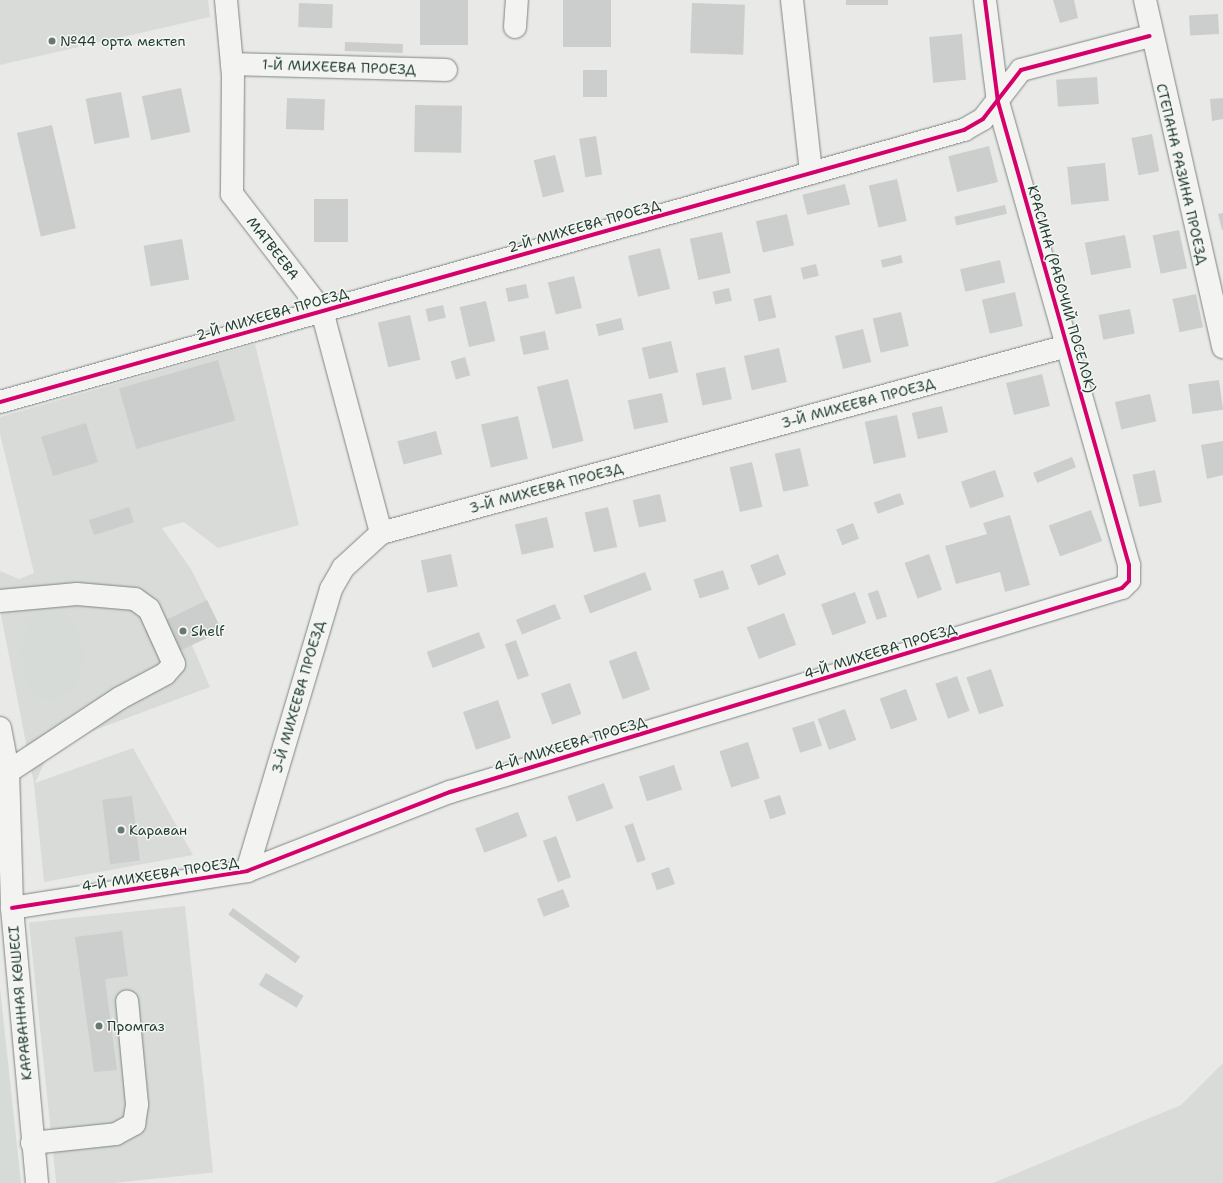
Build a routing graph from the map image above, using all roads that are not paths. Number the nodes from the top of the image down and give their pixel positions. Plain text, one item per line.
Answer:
1 (226, 0) edge
2 (517, 0) edge
3 (792, 0) edge
4 (985, 0) edge
5 (1144, 0) edge
6 (515, 27) dead end
7 (1150, 36) junction
8 (232, 64) junction
9 (446, 70) dead end
10 (998, 102) junction
11 (811, 173) junction
12 (322, 311) junction
13 (1067, 346) junction
14 (1223, 347) edge
15 (0, 402) edge
16 (381, 533) junction
17 (1129, 581) joint
18 (0, 601) edge
19 (0, 728) edge
20 (4, 774) edge
21 (247, 871) junction
22 (12, 908) junction
23 (0, 939) edge
24 (127, 1001) dead end
25 (32, 1143) junction
26 (36, 1183) edge

1 - 8 street, МАТВЕЕВА
2 - 6 street
3 - 11 street
4 - 10 street, КРАСИНА (РАБОЧИЙ ПОСЕЛОК)
5 - 7 street, СТЕПАНА РАЗИНА ПРОЕЗД
7 - 10 street, 2-Й МИХЕЕВА ПРОЕЗД
7 - 14 street, СТЕПАНА РАЗИНА ПРОЕЗД
8 - 9 street, 1-Й МИХЕЕВА ПРОЕЗД
8 - 12 street, МАТВЕЕВА
10 - 11 street, 2-Й МИХЕЕВА ПРОЕЗД
10 - 13 street, КРАСИНА (РАБОЧИЙ ПОСЕЛОК)
11 - 12 street, 2-Й МИХЕЕВА ПРОЕЗД
12 - 15 street, 2-Й МИХЕЕВА ПРОЕЗД
12 - 16 street, МАТВЕЕВА
13 - 16 street, 3-Й МИХЕЕВА ПРОЕЗД
13 - 17 street, КРАСИНА (РАБОЧИЙ ПОСЕЛОК)
16 - 21 street, 3-Й МИХЕЕВА ПРОЕЗД
17 - 21 street, 4-Й МИХЕЕВА ПРОЕЗД
18 - 20 street
19 - 20 street, КАРАВАННАЯ КӨШЕСІ
20 - 22 street, КАРАВАННАЯ КӨШЕСІ
21 - 22 street, 4-Й МИХЕЕВА ПРОЕЗД
22 - 23 street
22 - 25 street, КАРАВАННАЯ КӨШЕСІ
24 - 25 street
25 - 26 street, КАРАВАННАЯ КӨШЕСІ

